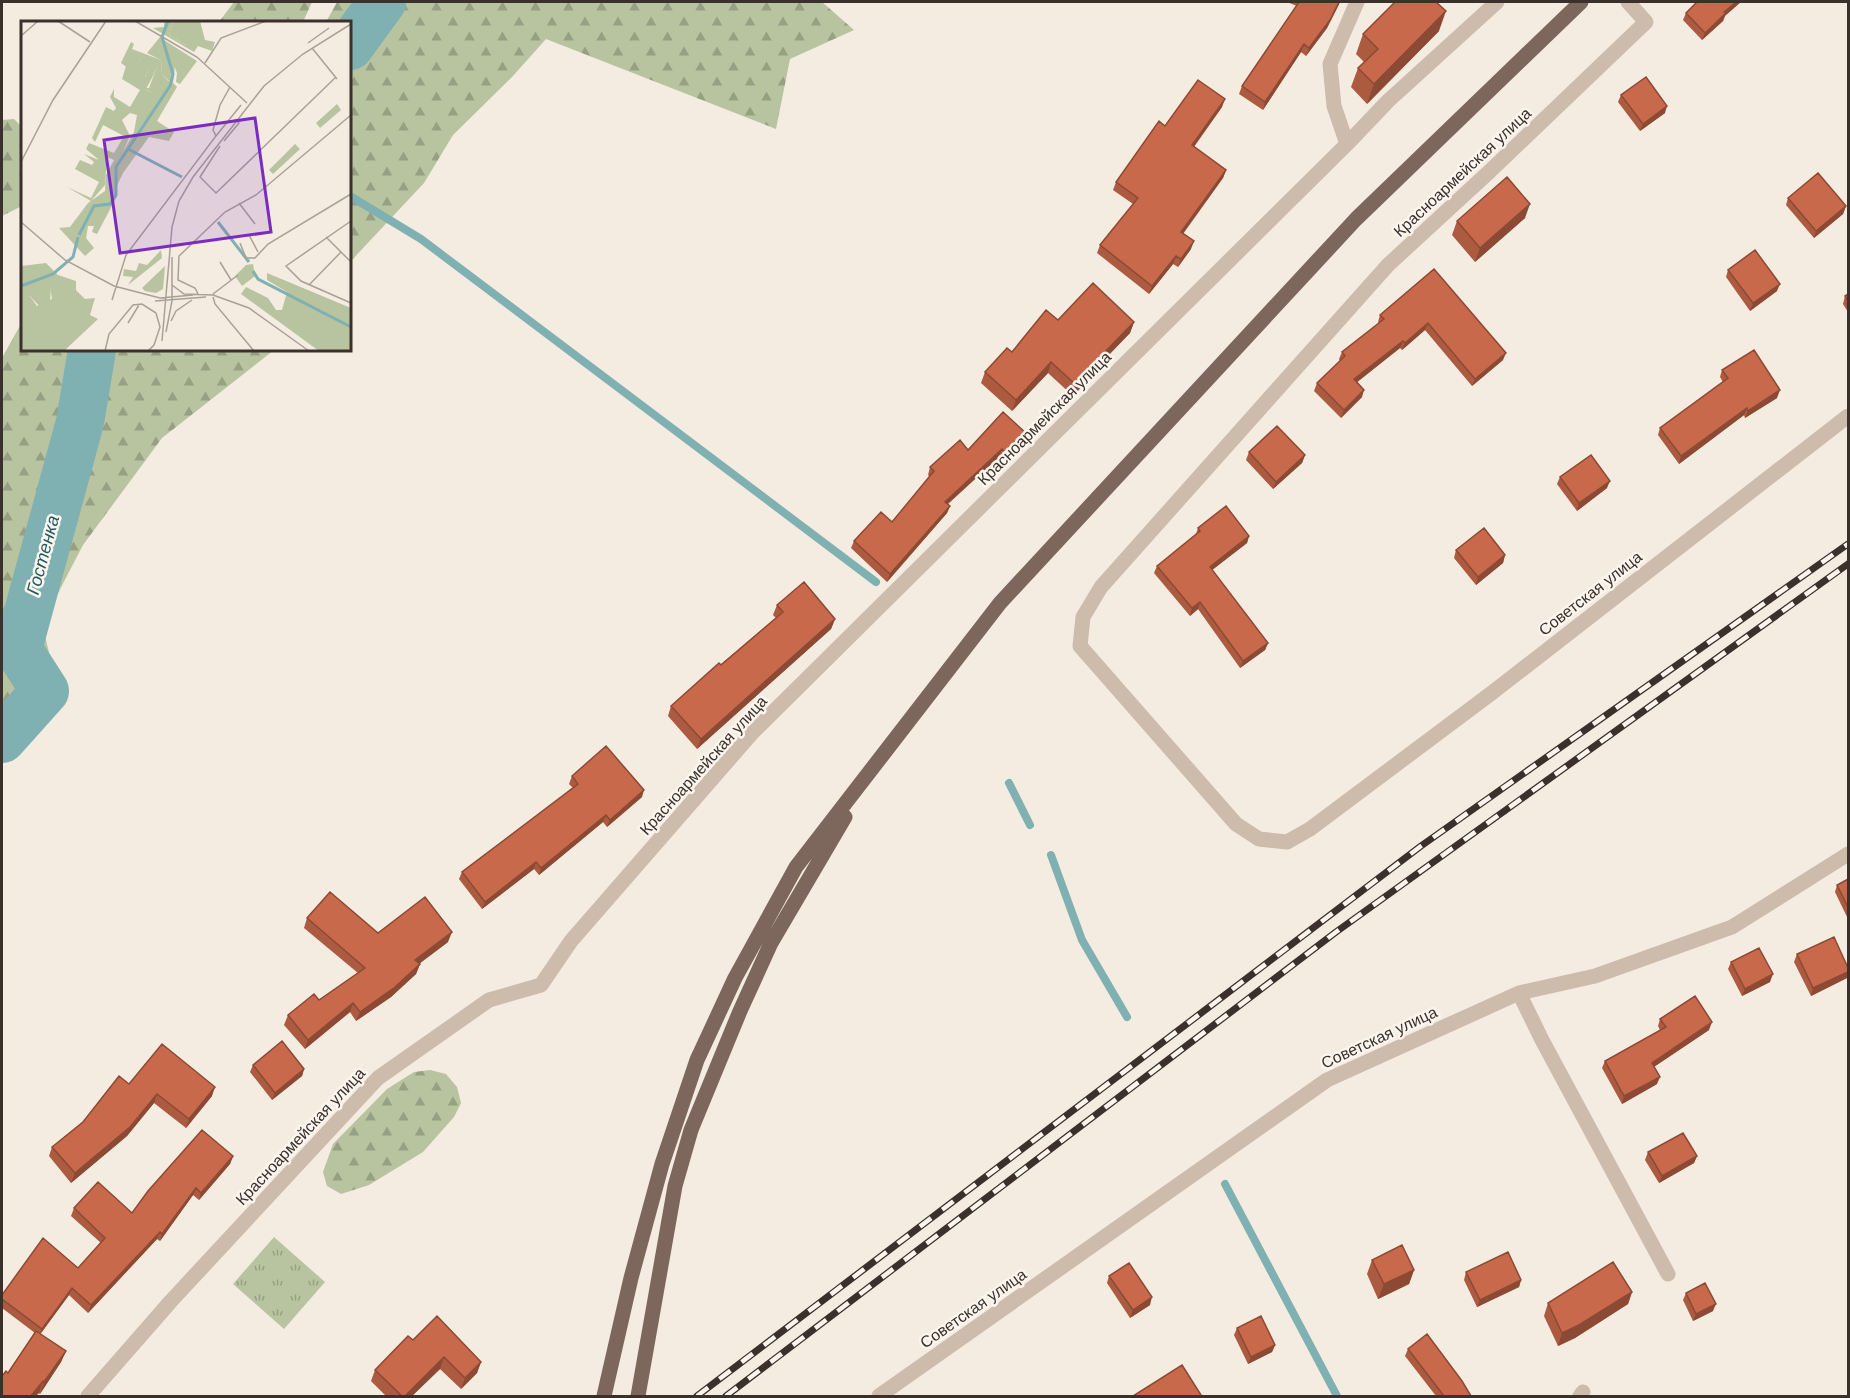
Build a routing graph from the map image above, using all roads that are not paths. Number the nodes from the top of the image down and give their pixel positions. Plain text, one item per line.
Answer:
1 (1357, 2) edge
2 (1497, 2) edge
3 (1581, 2) edge
4 (1628, 2) edge
5 (1347, 144) junction
6 (1848, 416) edge
7 (878, 760) junction
8 (1259, 838) joint
9 (1848, 854) edge
10 (1519, 993) junction
11 (1668, 1274) dead end
12 (88, 1396) edge
13 (604, 1396) edge
14 (638, 1396) edge
15 (879, 1396) edge

1 - 5 street
2 - 5 street, Красноармейская улица
3 - 7 main road
4 - 8 street, Красноармейская улица
5 - 12 street, Красноармейская улица
6 - 8 street, Советская улица
7 - 13 main road
7 - 14 main road
9 - 10 street, Советская улица
10 - 11 street
10 - 15 street, Советская улица

